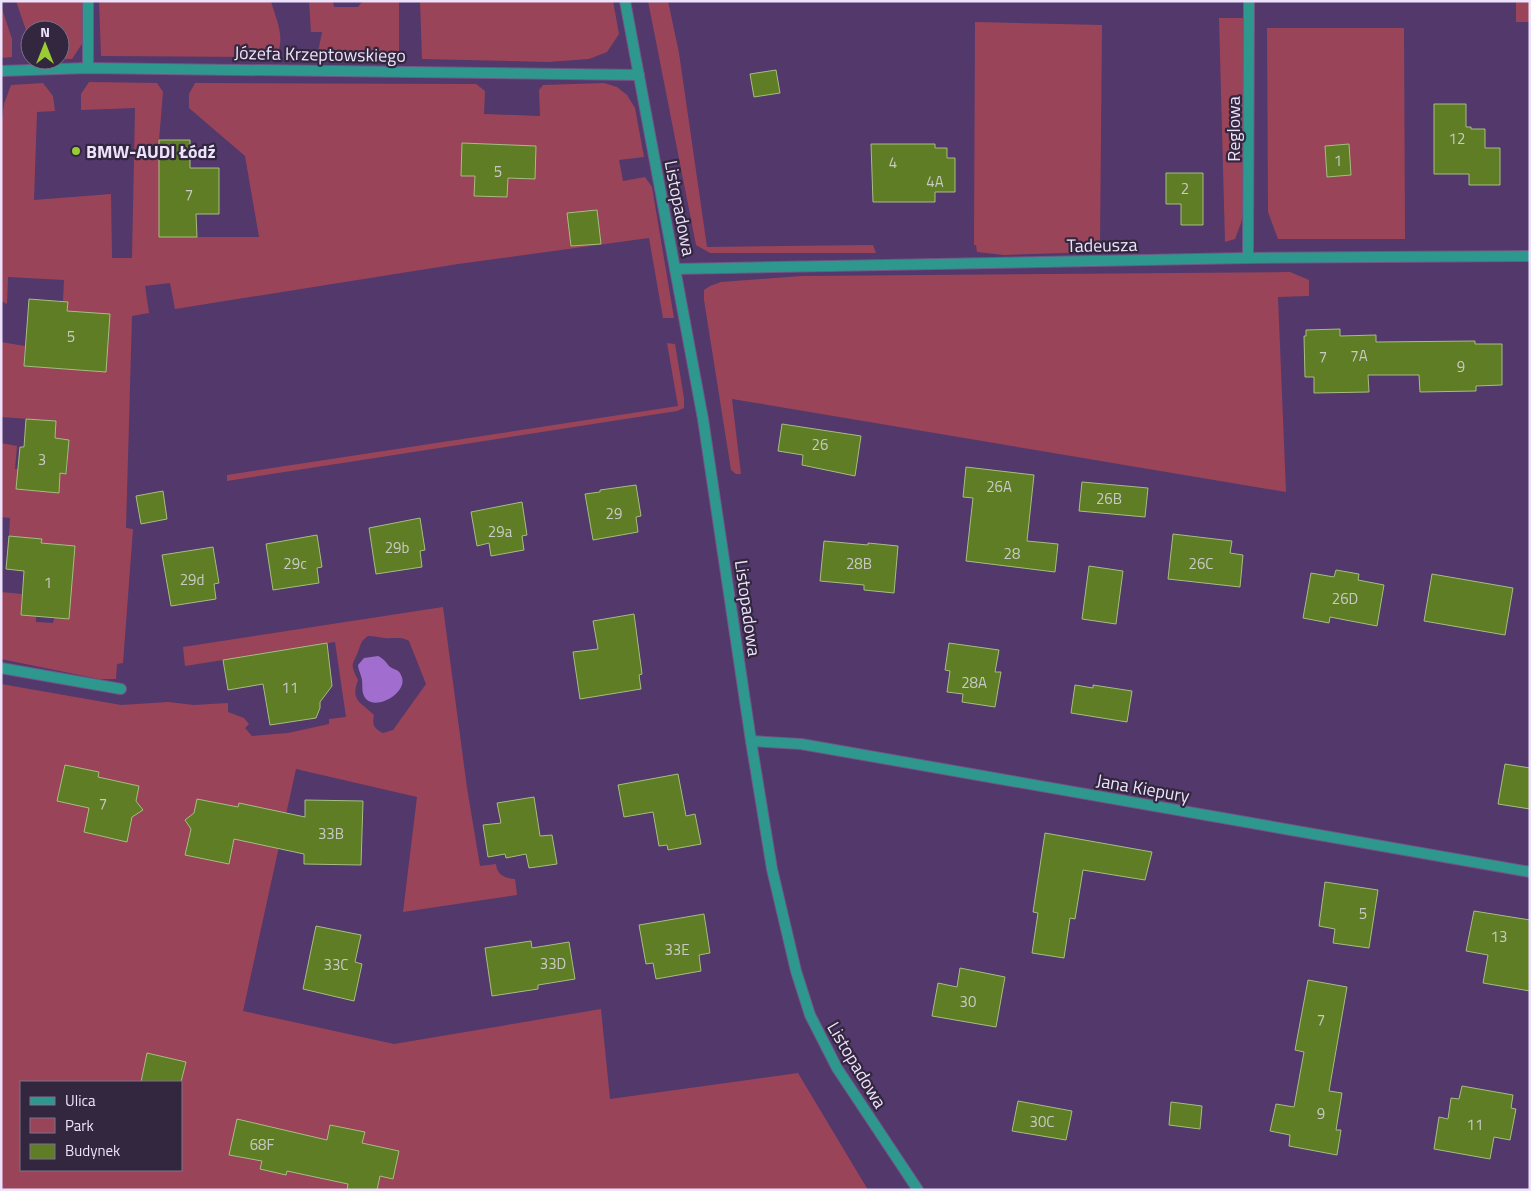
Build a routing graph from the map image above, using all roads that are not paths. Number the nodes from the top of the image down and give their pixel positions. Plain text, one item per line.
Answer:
1 (88, 1) edge
2 (625, 1) edge
3 (1250, 1) edge
4 (88, 68) junction
5 (1, 71) edge
6 (639, 75) junction
7 (1530, 256) edge
8 (1248, 258) junction
9 (675, 269) junction
10 (1, 668) edge
11 (122, 689) dead end
12 (751, 742) junction
13 (1530, 872) edge
14 (918, 1190) edge

1 - 4 street
2 - 6 street, Listopadowa
3 - 8 street, Reglowa
4 - 5 street, Józefa Krzeptowskiego
4 - 6 street, Józefa Krzeptowskiego
6 - 9 street, Listopadowa
7 - 8 street, Tadeusza
8 - 9 street, Tadeusza
9 - 12 street, Listopadowa
10 - 11 street
12 - 13 street, Jana Kiepury
12 - 14 street, Listopadowa

